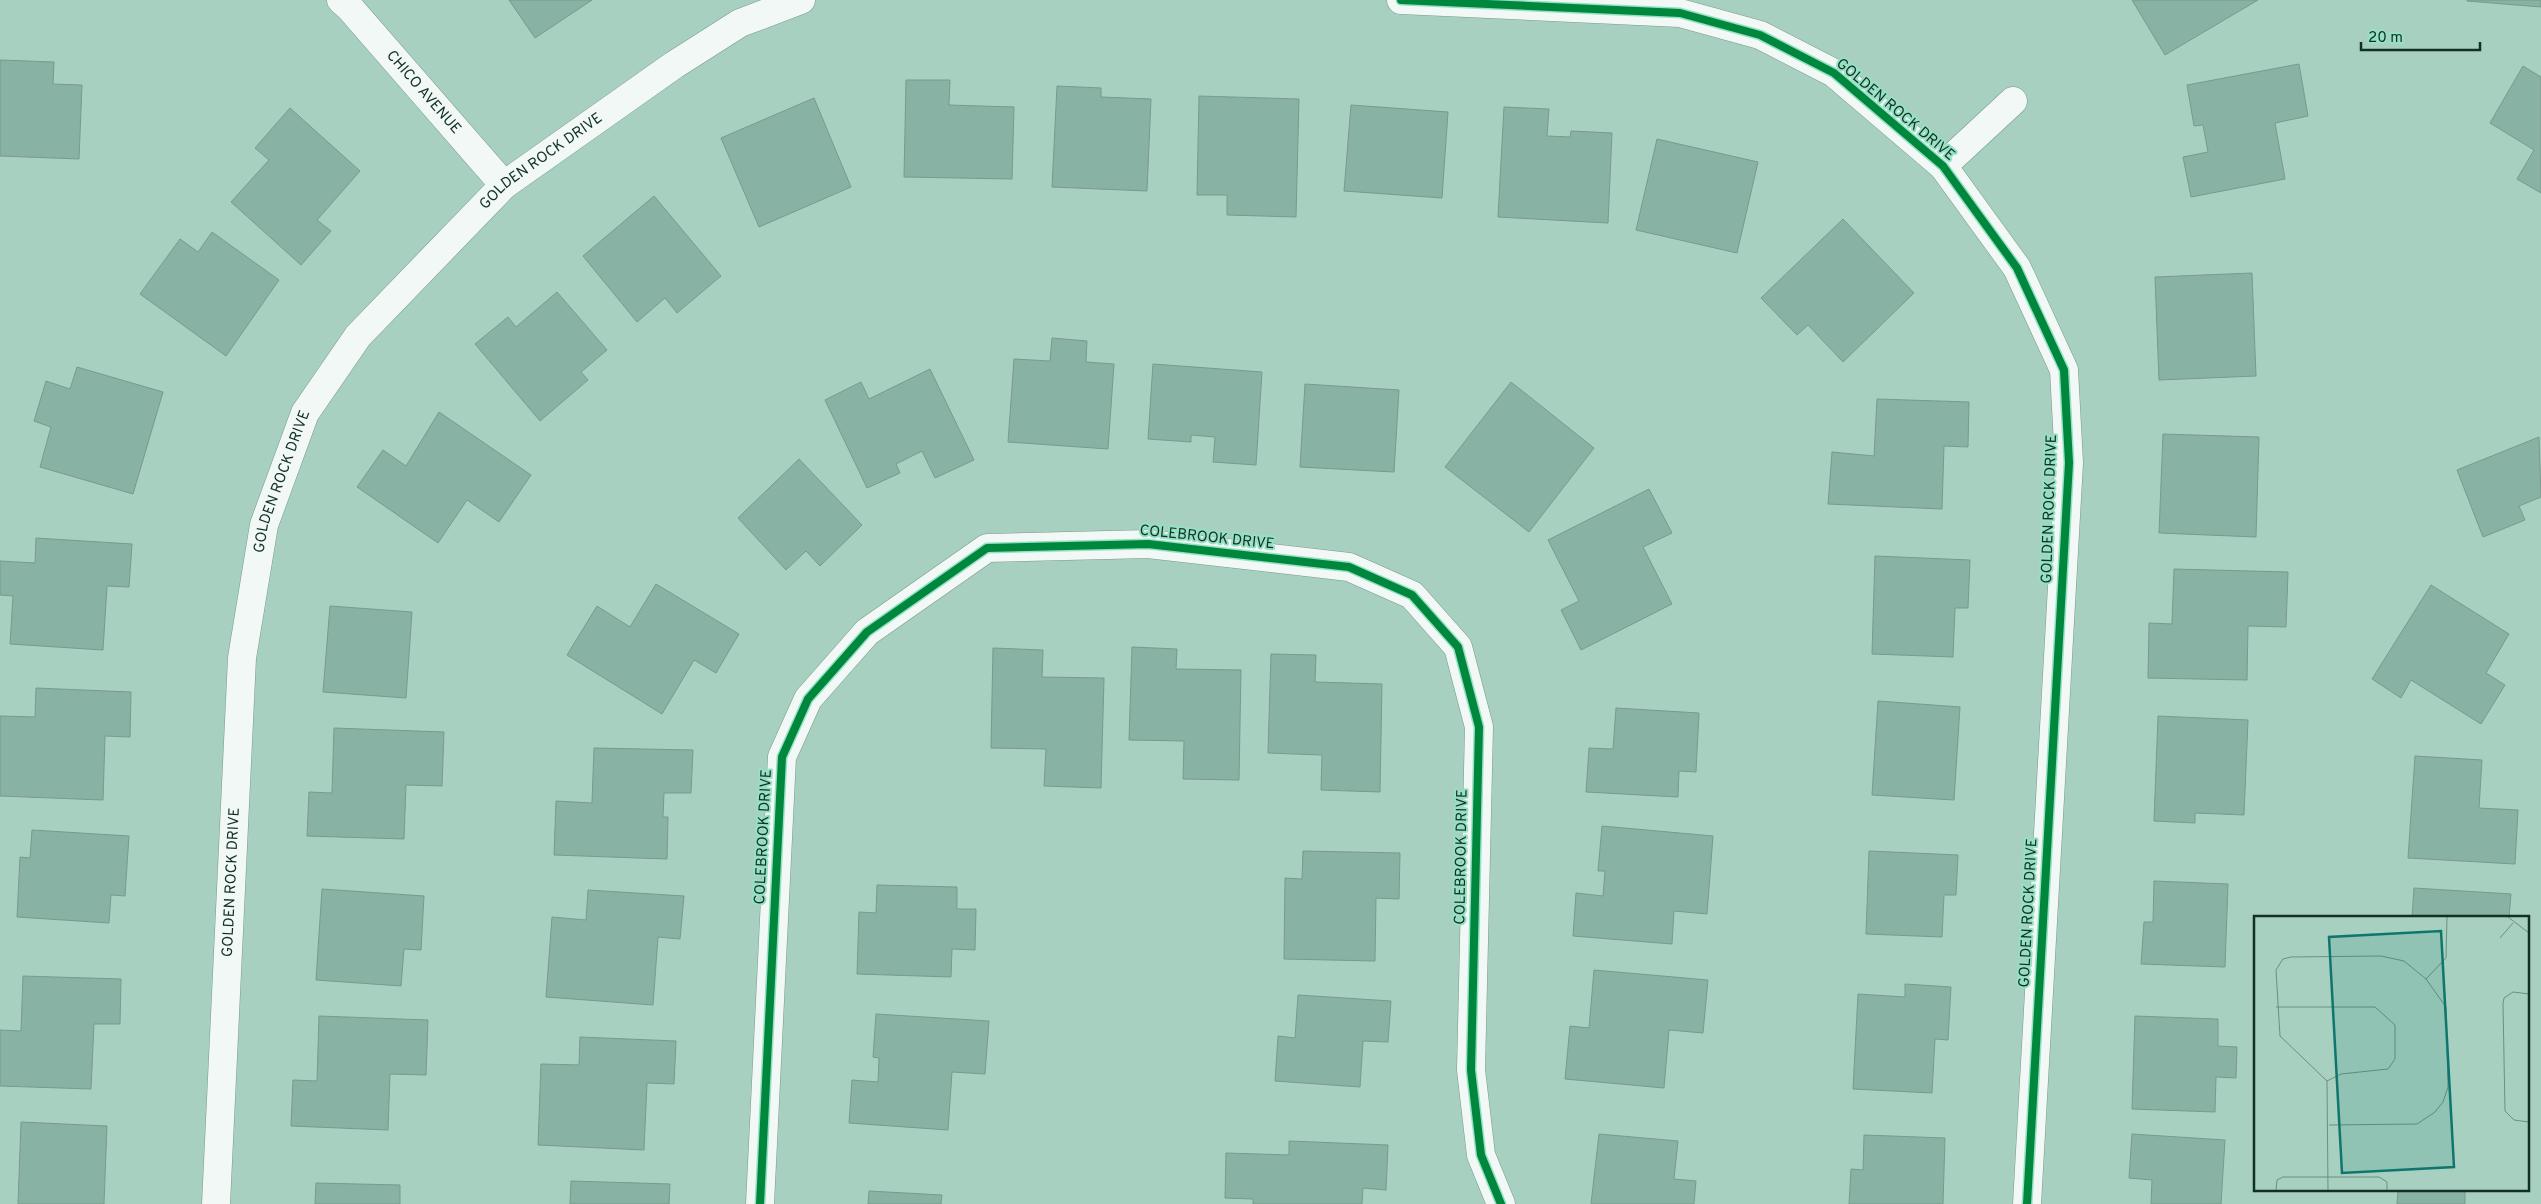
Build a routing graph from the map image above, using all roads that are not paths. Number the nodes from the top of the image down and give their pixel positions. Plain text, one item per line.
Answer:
1 (340, 0) edge
2 (801, 0) edge
3 (1401, 0) edge
4 (2013, 101) dead end
5 (1943, 166) junction
6 (504, 185) junction
7 (216, 1204) edge
8 (760, 1204) edge
9 (1501, 1204) edge
10 (2027, 1204) edge

1 - 6 street, CHICO AVENUE
2 - 6 street, GOLDEN ROCK DRIVE
3 - 5 street, GOLDEN ROCK DRIVE
4 - 5 street
5 - 10 street, GOLDEN ROCK DRIVE
6 - 7 street, GOLDEN ROCK DRIVE
8 - 9 street, COLEBROOK DRIVE

